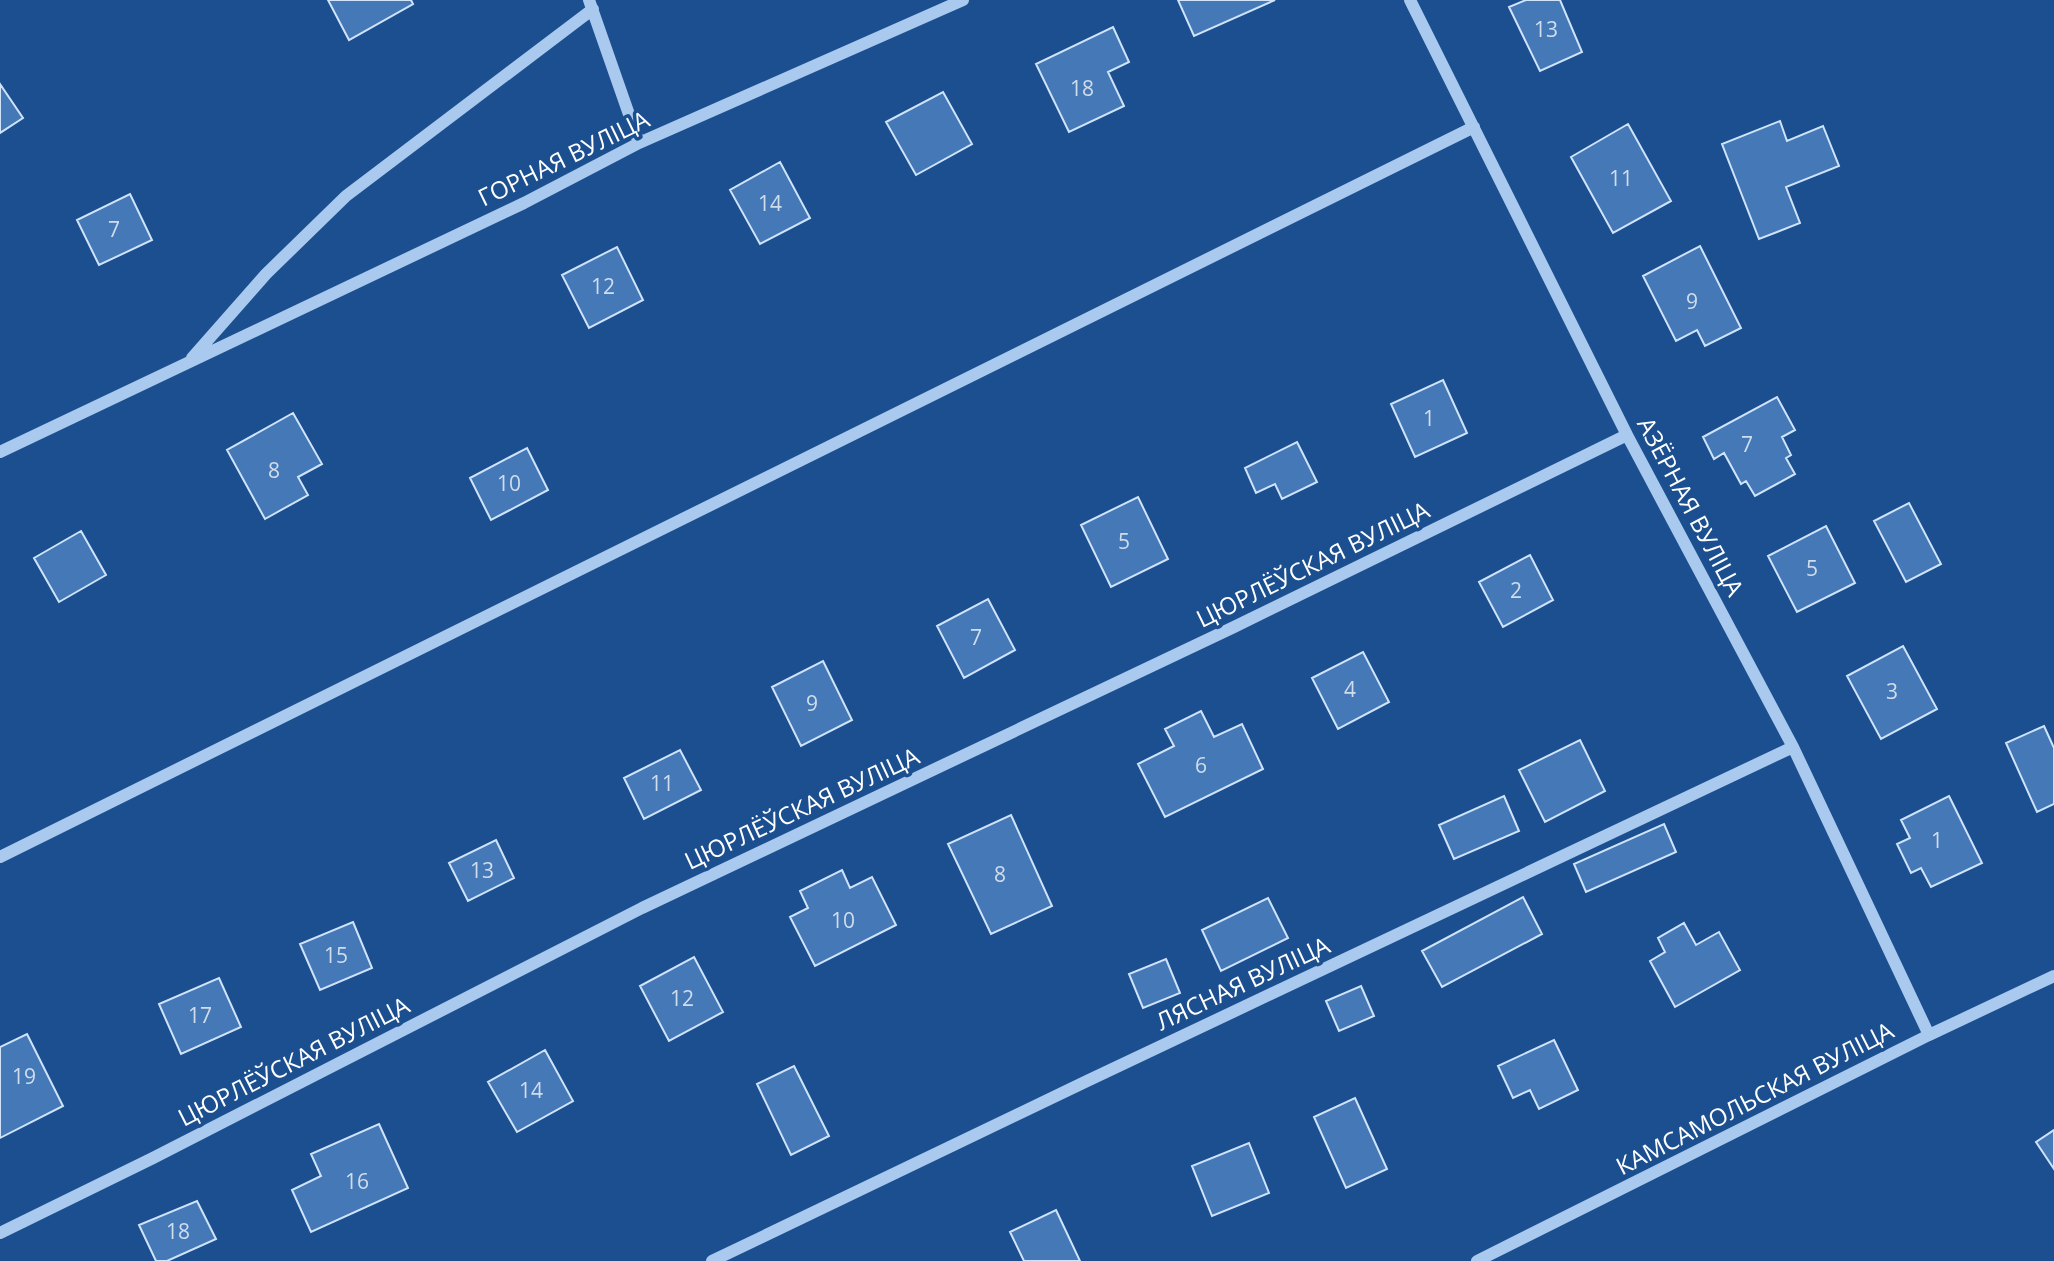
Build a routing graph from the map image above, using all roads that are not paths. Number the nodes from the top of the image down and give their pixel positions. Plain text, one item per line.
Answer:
1 (963, 0) edge
2 (1410, 0) edge
3 (591, 4) edge
4 (1474, 127) junction
5 (639, 143) junction
6 (187, 363) junction
7 (1628, 436) junction
8 (0, 452) edge
9 (1793, 747) junction
10 (0, 857) edge
11 (2054, 976) edge
12 (1929, 1035) junction
13 (0, 1233) edge
14 (712, 1261) edge
15 (1477, 1261) edge

1 - 5 street, ГОРНАЯ ВУЛІЦА
2 - 4 street, АЗЁРНАЯ ВУЛІЦА
3 - 5 street
3 - 6 street, ГОРНАЯ ВУЛІЦА
4 - 7 street, АЗЁРНАЯ ВУЛІЦА
4 - 10 street
5 - 6 street, ГОРНАЯ ВУЛІЦА
6 - 8 street, ГОРНАЯ ВУЛІЦА
7 - 9 street, АЗЁРНАЯ ВУЛІЦА
7 - 13 street, ЦЮРЛЁЎСКАЯ ВУЛІЦА
9 - 12 street, АЗЁРНАЯ ВУЛІЦА
9 - 14 street, ЛЯСНАЯ ВУЛІЦА
11 - 12 street, КАМСАМОЛЬСКАЯ ВУЛІЦА
12 - 15 street, КАМСАМОЛЬСКАЯ ВУЛІЦА

